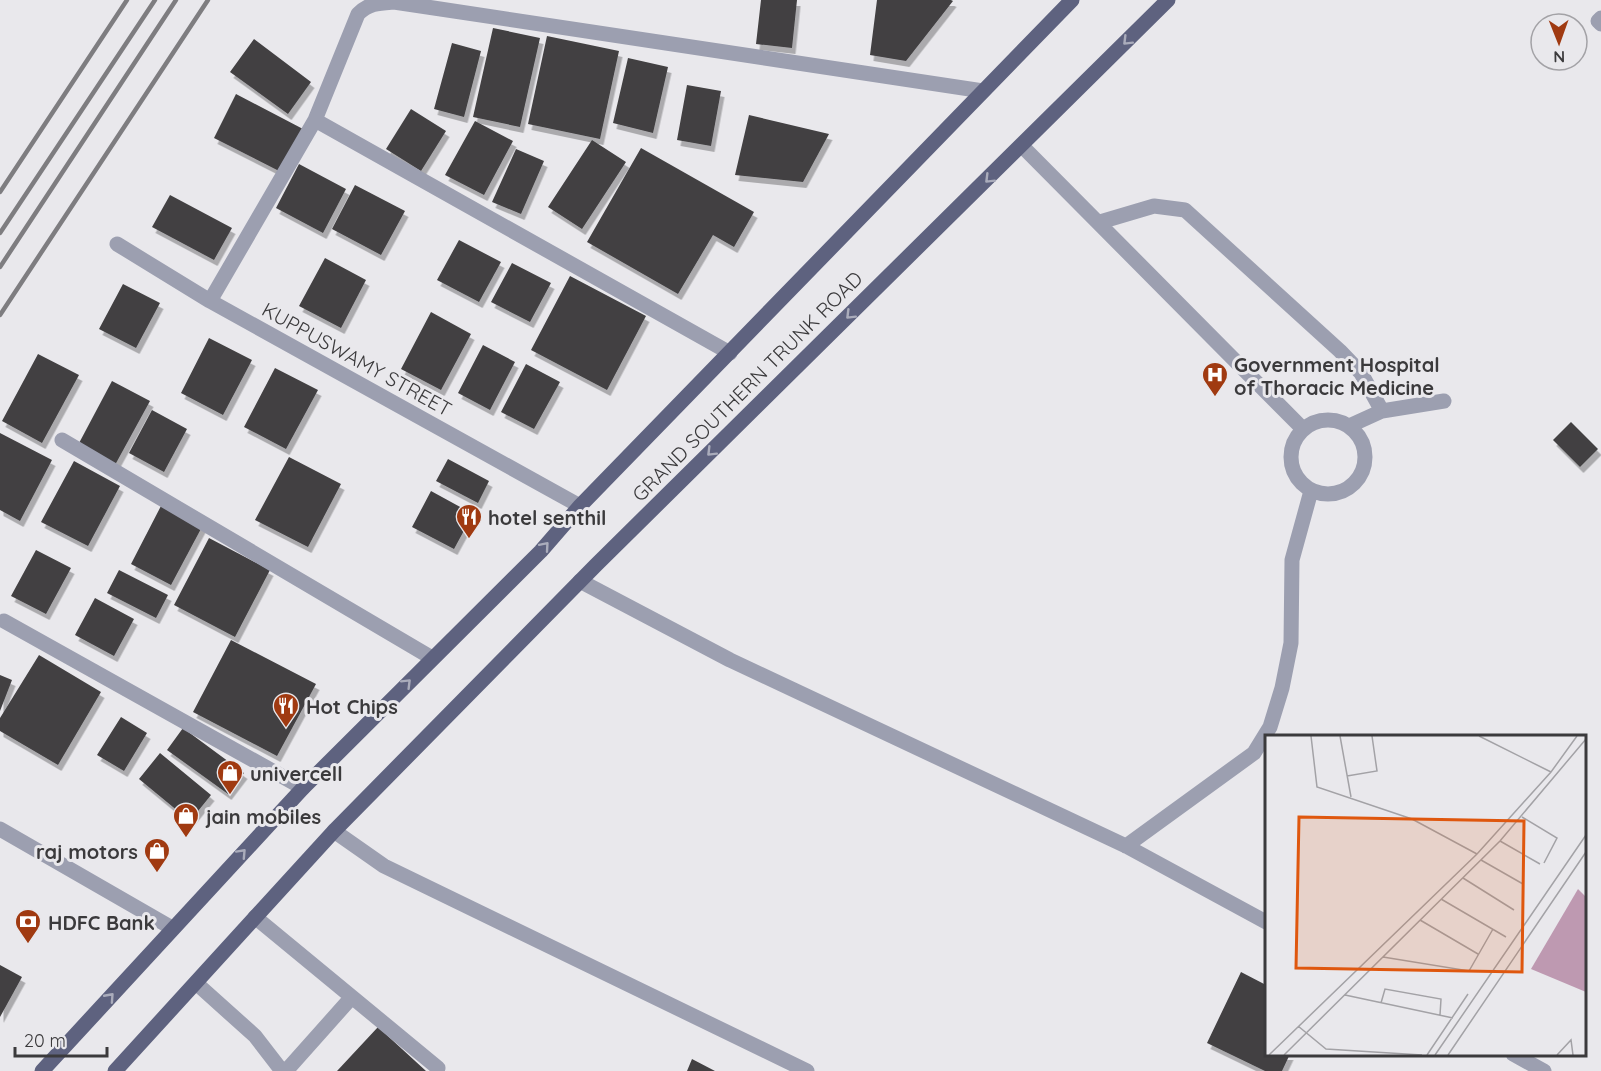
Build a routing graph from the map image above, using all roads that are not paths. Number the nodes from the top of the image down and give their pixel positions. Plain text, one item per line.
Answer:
1 (1072, 0) edge
2 (1168, 0) edge
3 (1601, 18) edge
4 (1601, 24) edge
5 (984, 91) junction
6 (315, 120) junction
7 (1022, 146) junction
8 (1100, 222) junction
9 (117, 244) dead end
10 (210, 301) junction
11 (730, 353) junction
12 (1444, 401) dead end
13 (1382, 411) junction
14 (1349, 426) junction
15 (1303, 429) junction
16 (62, 440) dead end
17 (1311, 490) junction
18 (580, 506) junction
19 (580, 581) junction
20 (4, 621) dead end
21 (432, 658) junction
22 (1265, 735) edge
23 (1265, 735) edge
24 (303, 788) junction
25 (0, 830) edge
26 (334, 831) junction
27 (1125, 846) junction
28 (255, 917) junction
29 (1265, 921) edge
30 (172, 928) junction
31 (196, 983) junction
32 (351, 998) junction
33 (1517, 1056) edge
34 (438, 1068) dead end
35 (42, 1071) edge
36 (116, 1071) edge
37 (284, 1071) edge
38 (807, 1071) edge
39 (1544, 1071) edge

1 - 5 main road, GRAND SOUTHERN TRUNK ROAD
2 -> 7 main road, GRAND SOUTHERN TRUNK ROAD
3 - 4 street
5 - 6 street
5 - 11 main road, GRAND SOUTHERN TRUNK ROAD
6 - 10 street
6 - 11 street
7 - 8 street
7 -> 19 main road, GRAND SOUTHERN TRUNK ROAD
8 - 13 street
8 - 15 street
9 - 10 street, KUPPUSWAMY STREET
10 - 18 street, KUPPUSWAMY STREET
11 - 18 main road, GRAND SOUTHERN TRUNK ROAD
12 - 13 street
13 - 14 street
14 - 15 street
14 - 17 street
15 - 17 street
16 - 21 street
17 - 23 street
21 -> 18 main road, GRAND SOUTHERN TRUNK ROAD
19 - 26 main road, GRAND SOUTHERN TRUNK ROAD
19 - 27 street
20 - 24 street
24 -> 21 main road, GRAND SOUTHERN TRUNK ROAD
22 - 27 street
30 -> 24 main road, GRAND SOUTHERN TRUNK ROAD
25 - 30 street
26 - 28 main road, GRAND SOUTHERN TRUNK ROAD
26 - 38 street
27 - 29 street
28 - 31 main road, GRAND SOUTHERN TRUNK ROAD
28 - 32 street
35 -> 30 main road, GRAND SOUTHERN TRUNK ROAD
31 - 36 main road, GRAND SOUTHERN TRUNK ROAD
31 - 37 street
32 - 34 street
32 - 37 street
33 - 39 street

